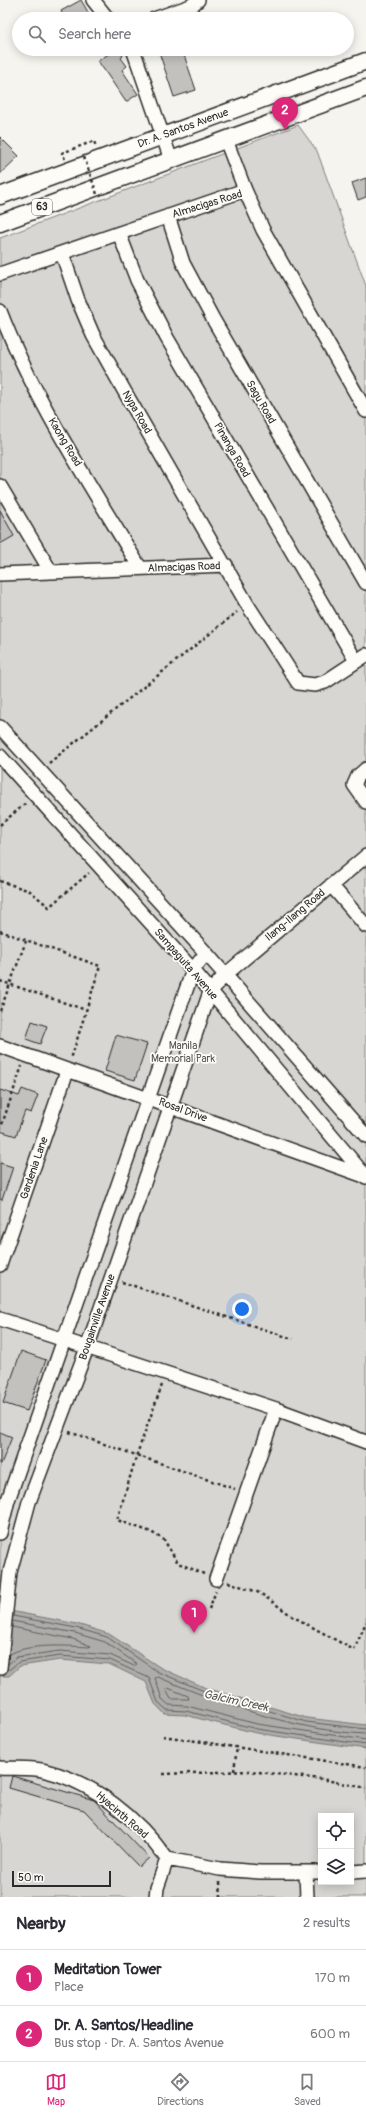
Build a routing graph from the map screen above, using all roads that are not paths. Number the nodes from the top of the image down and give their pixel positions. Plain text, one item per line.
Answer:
1 (198, 0) edge
2 (174, 12) edge
3 (135, 56) edge
4 (366, 61) edge
5 (366, 88) edge
6 (161, 136) junction
7 (226, 140) junction
8 (171, 160) junction
9 (245, 190) junction
10 (0, 196) edge
11 (168, 216) junction
12 (0, 223) edge
13 (119, 233) junction
14 (62, 253) junction
15 (0, 274) edge
16 (0, 311) edge
17 (366, 411) edge
18 (0, 486) edge
19 (226, 565) junction
20 (140, 568) junction
21 (51, 572) junction
22 (0, 574) edge
23 (366, 583) edge
24 (361, 658) edge
25 (0, 727) edge
26 (0, 756) edge
27 (366, 769) edge
28 (366, 802) edge
29 (366, 856) edge
30 (331, 885) junction
31 (366, 926) edge
32 (206, 953) junction
33 (193, 970) junction
34 (225, 975) junction
35 (210, 992) junction
36 (0, 1046) edge
37 (67, 1071) junction
38 (148, 1097) junction
39 (170, 1106) junction
40 (366, 1136) edge
41 (366, 1177) edge
42 (0, 1265) edge
43 (0, 1319) edge
44 (64, 1340) junction
45 (86, 1348) junction
46 (276, 1409) junction
47 (366, 1442) edge
48 (0, 1533) edge
49 (5, 1570) edge
50 (218, 1579) road end
51 (0, 1668) edge
52 (0, 1768) edge
53 (167, 1859) junction
54 (366, 1871) edge
55 (318, 1872) edge
56 (354, 1872) edge
57 (306, 1873) junction
58 (156, 1897) edge
59 (307, 1897) edge

1 - 2 street
3 - 6 street
4 - 6 main road, Dr. A. Santos Avenue / 63
5 - 7 main road, 63
6 - 8 street
6 - 10 main road, Dr. A. Santos Avenue / 63
7 - 8 main road, 63
7 - 9 street
8 - 12 main road, 63
9 - 11 street, Almacigas Road
9 - 17 street, Almacigas Road
11 - 13 street, Almacigas Road
11 - 23 street, Sagu Road
13 - 14 street, Almacigas Road
13 - 24 street, Pinanga Road
14 - 15 street, Almacigas Road
14 - 19 street, Nypa Road
16 - 20 street, Kaong Road
18 - 21 street
19 - 20 street, Almacigas Road
19 - 24 street, Almacigas Road
20 - 21 street, Almacigas Road
21 - 22 street, Almacigas Road
25 - 32 street, Sampaguita Avenue
26 - 33 street, Sampaguita Avenue
27 - 28 street
29 - 30 street, Ilang-Ilang Road
30 - 31 street
30 - 34 street, Ilang-Ilang Road
32 - 33 street
32 - 34 street, Sampaguita Avenue
33 - 35 street, Sampaguita Avenue
33 - 38 street
34 - 35 street, Bougainville Avenue
34 - 40 street, Sampaguita Avenue
35 - 39 street, Bougainville Avenue
35 - 41 street, Sampaguita Avenue
36 - 37 street, Rosal Drive
37 - 38 street, Rosal Drive
37 - 42 street, Gardenia Lane
38 - 39 street, Rosal Drive
38 - 44 street
39 - 41 street, Rosal Drive
39 - 45 street, Bougainville Avenue
43 - 44 street
44 - 45 street
44 - 48 street
45 - 46 street
45 - 49 street, Bougainville Avenue
46 - 47 street
46 - 50 street
49 - 51 street, Bougainville Avenue
52 - 53 street, Hyacinth Road
53 - 57 street
53 - 58 street
54 - 56 street
55 - 57 street
57 - 59 street

